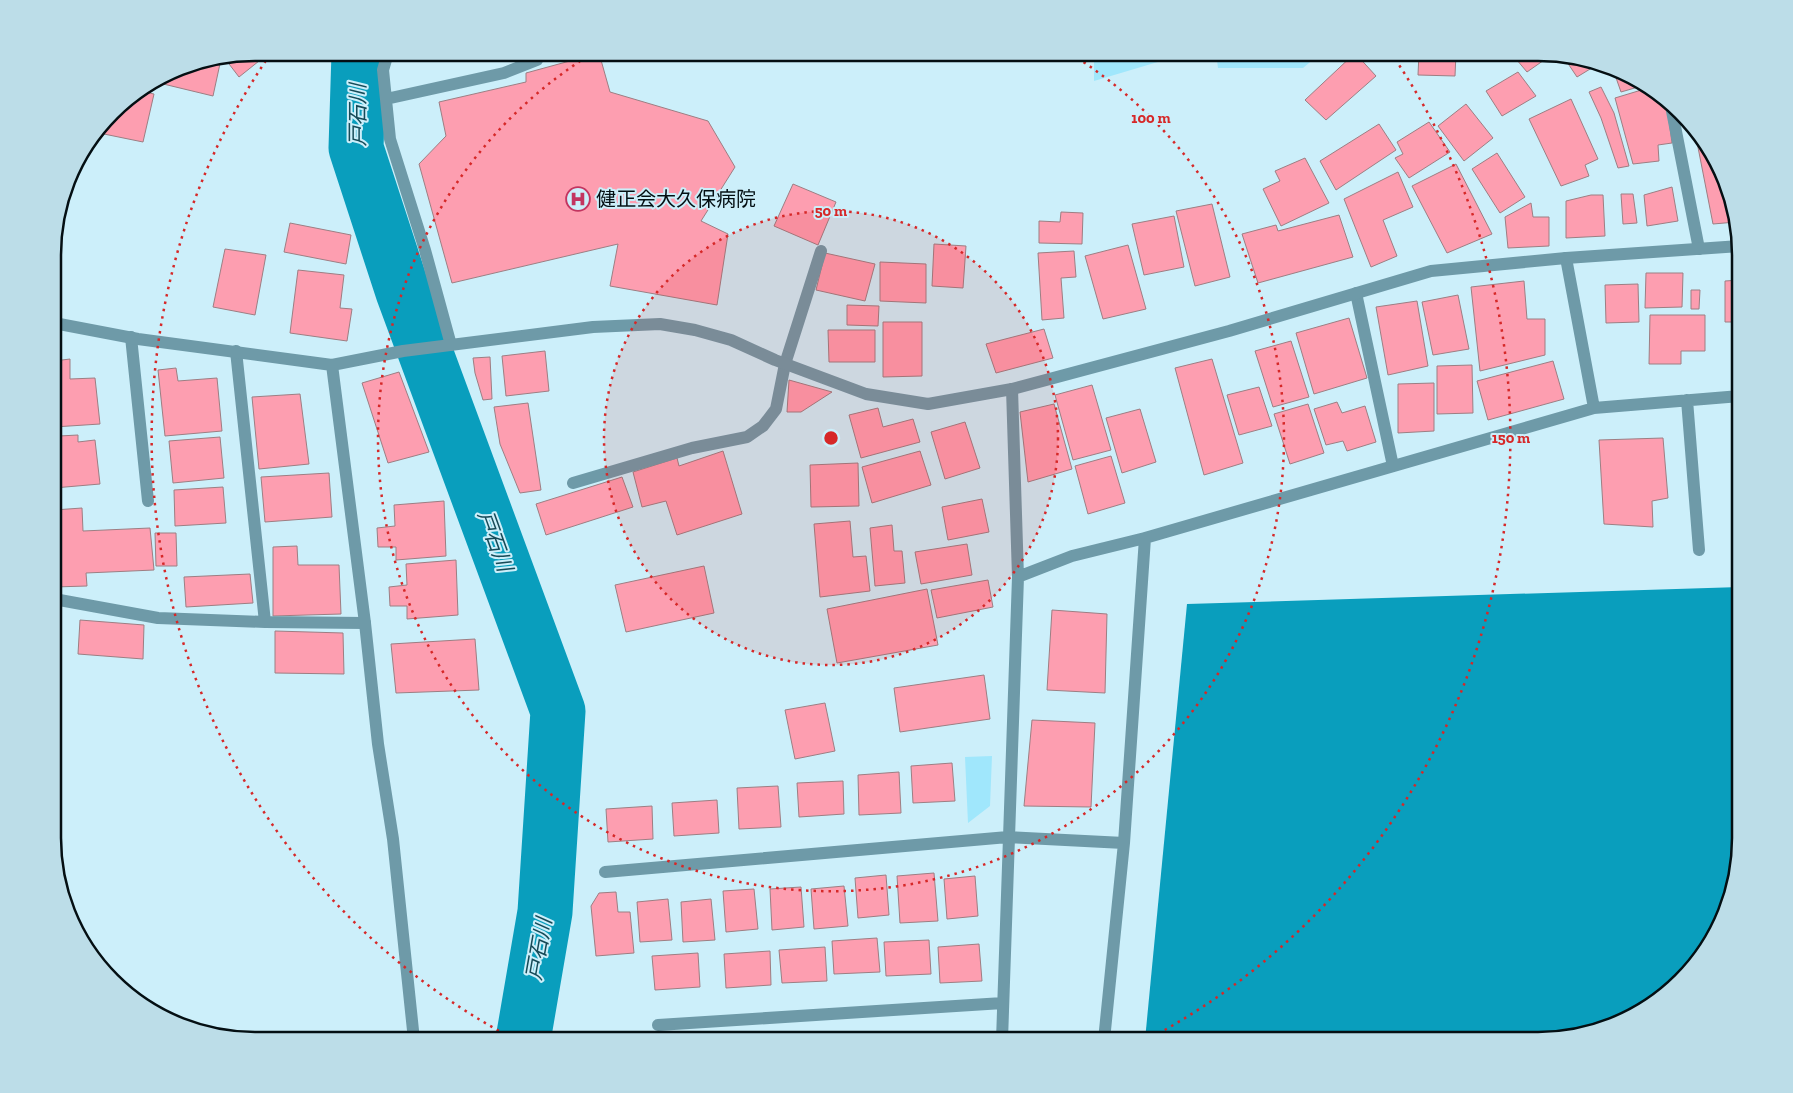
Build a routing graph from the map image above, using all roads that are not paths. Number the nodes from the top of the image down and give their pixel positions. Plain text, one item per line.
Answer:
1 (386, 61) edge
2 (534, 61) edge
3 (386, 99) junction
4 (1673, 116) edge
5 (1731, 247) edge
6 (1699, 249) junction
7 (821, 251) dead end
8 (1566, 258) junction
9 (1356, 293) junction
10 (61, 324) edge
11 (131, 337) junction
12 (451, 345) junction
13 (236, 352) junction
14 (332, 364) junction
15 (785, 364) junction
16 (1012, 389) junction
17 (1732, 397) edge
18 (1687, 400) junction
19 (1594, 408) junction
20 (1393, 466) junction
21 (573, 483) dead end
22 (148, 501) dead end
23 (1145, 538) junction
24 (1699, 550) dead end
25 (1018, 577) junction
26 (61, 600) edge
27 (265, 622) junction
28 (366, 623) junction
29 (1008, 837) junction
30 (1124, 843) junction
31 (605, 872) dead end
32 (1003, 1003) junction
33 (658, 1025) dead end
34 (413, 1032) edge
35 (1002, 1032) edge
36 (1105, 1032) edge

1 - 3 street
2 - 3 street
3 - 12 street
4 - 6 street
5 - 6 street
6 - 8 street
7 - 15 street
8 - 9 street
8 - 19 street
9 - 16 street
9 - 20 street
10 - 11 street
11 - 13 street
11 - 22 street
12 - 14 street
12 - 15 street
13 - 14 street
13 - 27 street
14 - 28 street
15 - 16 street
15 - 21 street
16 - 25 street
17 - 18 street
18 - 19 street
18 - 24 street
19 - 20 street
20 - 23 street
23 - 25 street
23 - 30 street
25 - 29 street
26 - 27 street
27 - 28 street
28 - 34 street
29 - 30 street
29 - 31 street
29 - 32 street
30 - 36 street
32 - 33 street
32 - 35 street

